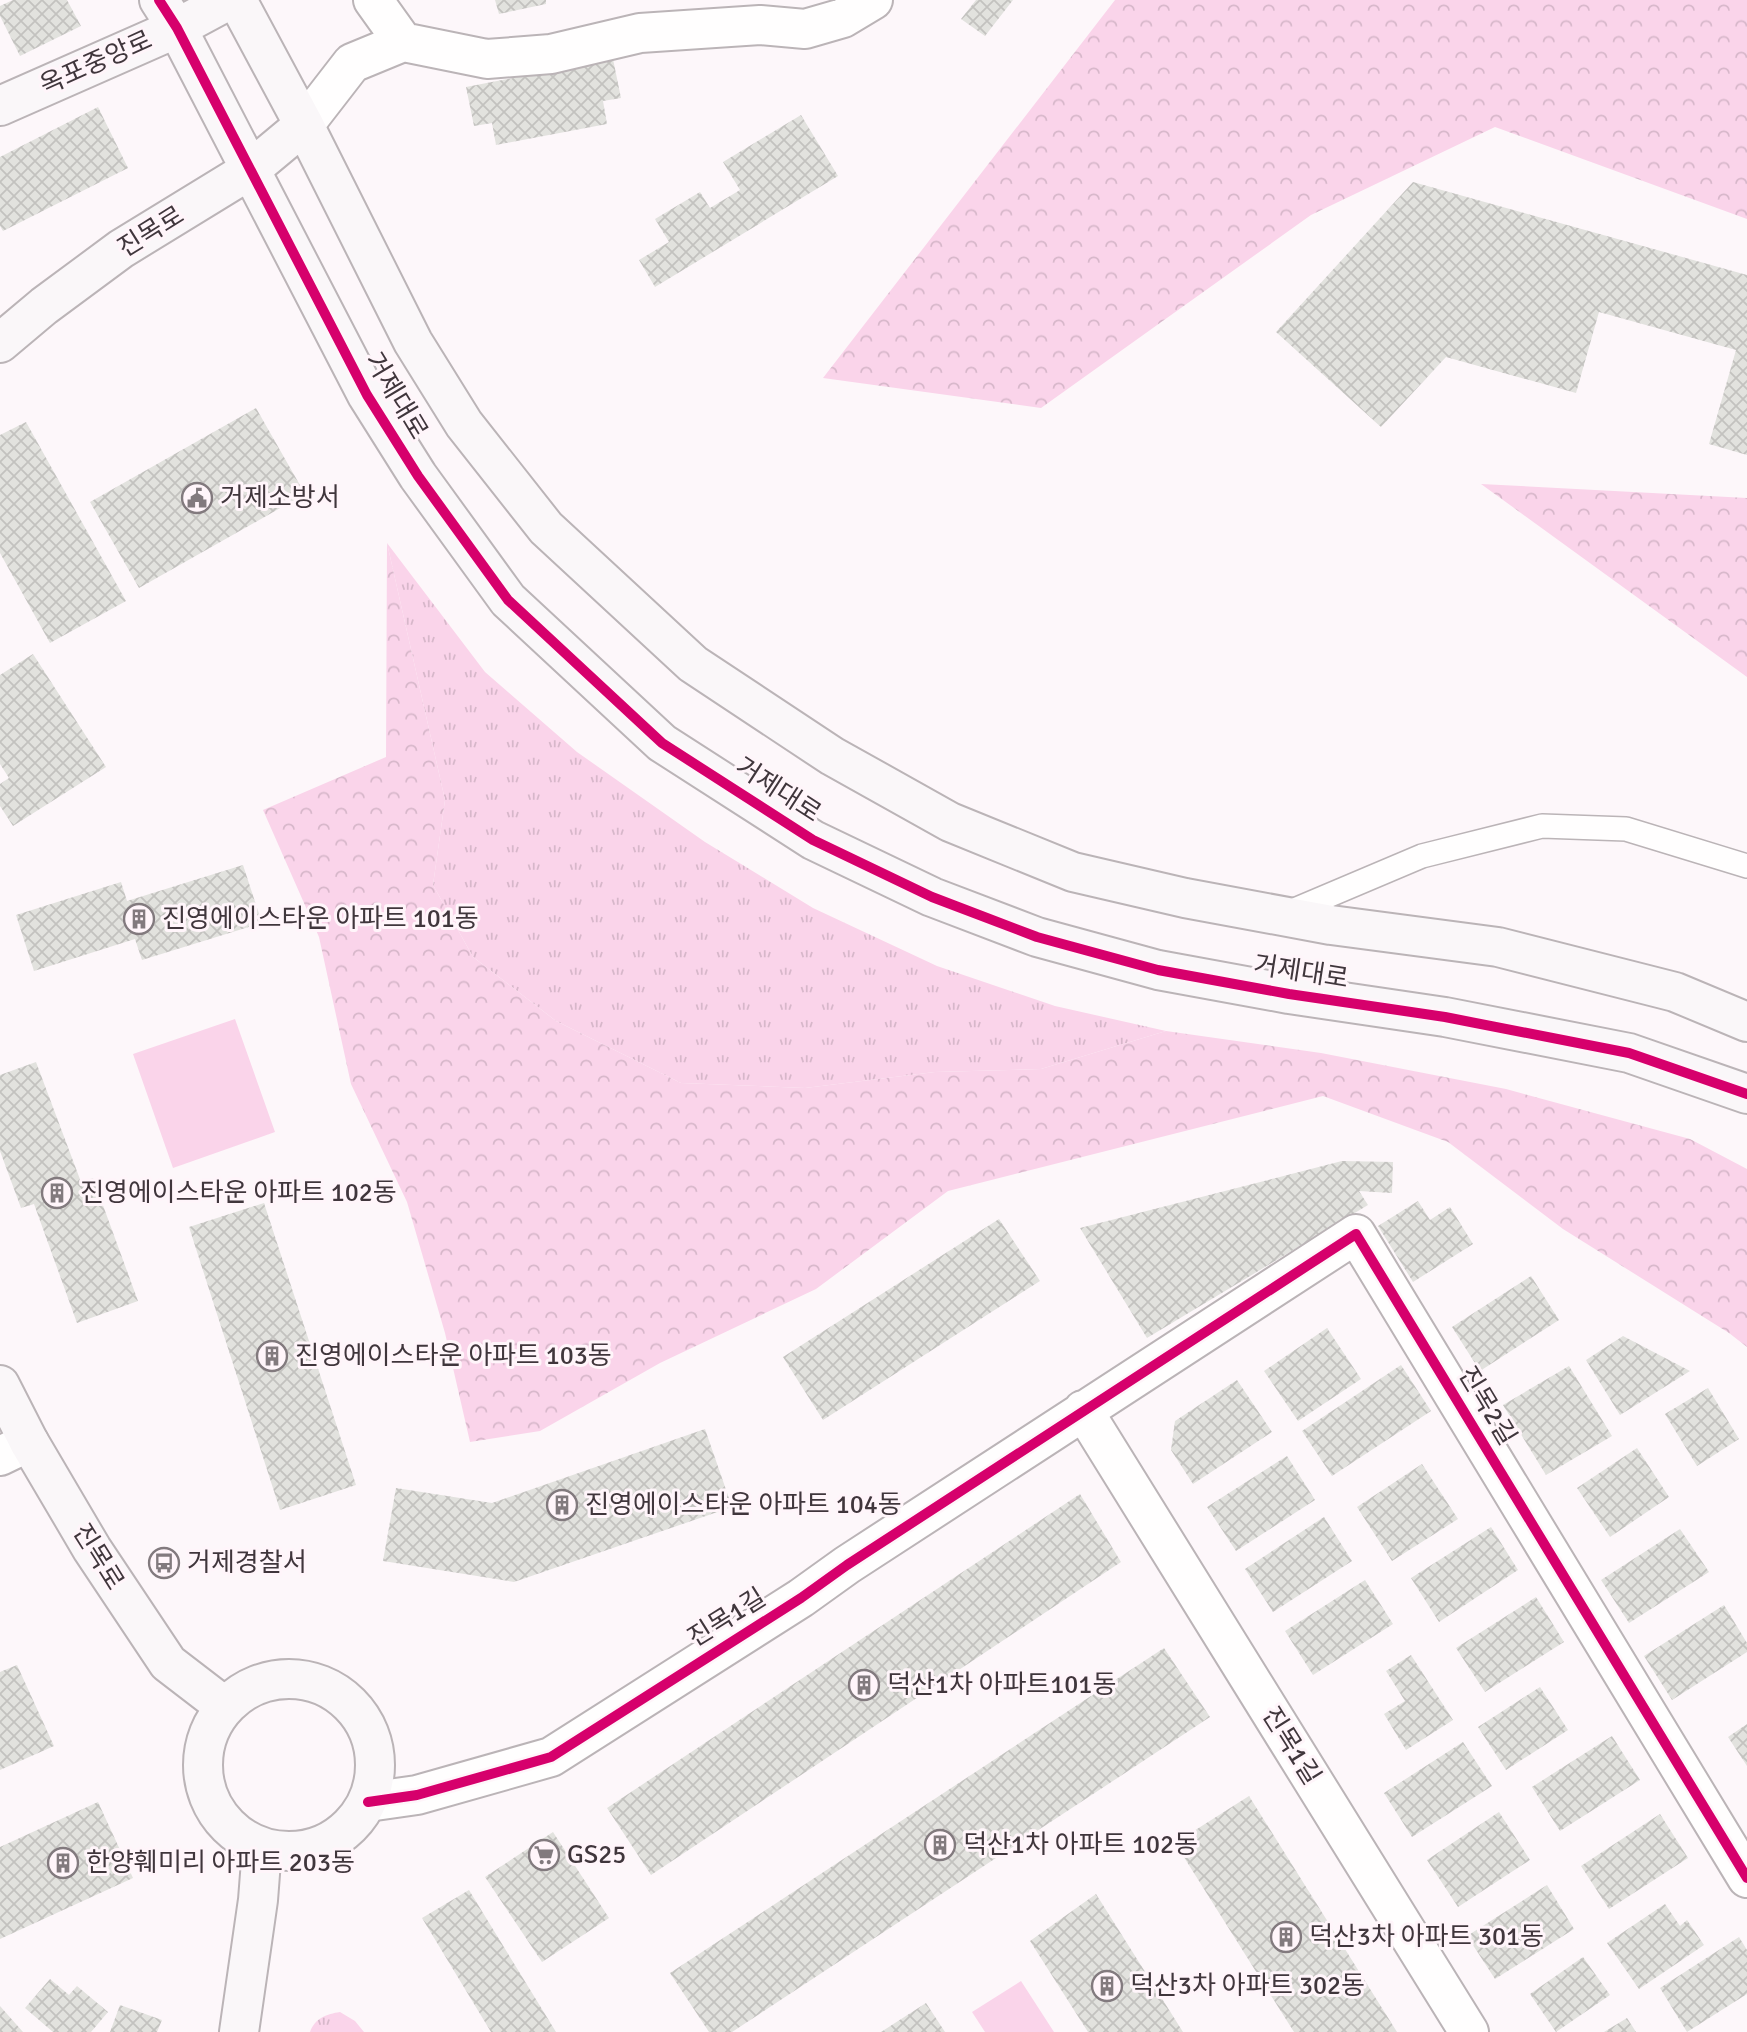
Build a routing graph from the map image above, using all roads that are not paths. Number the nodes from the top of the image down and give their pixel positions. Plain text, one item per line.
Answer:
1 (229, 0) edge
2 (237, 0) edge
3 (373, 0) edge
4 (873, 0) edge
5 (168, 14) edge
6 (403, 43) junction
7 (0, 106) edge
8 (304, 125) junction
9 (250, 170) junction
10 (0, 344) edge
11 (1747, 866) edge
12 (1282, 916) junction
13 (1747, 1022) edge
14 (1747, 1094) edge
15 (0, 1385) edge
16 (1083, 1410) junction
17 (15, 1449) edge
18 (224, 1706) junction
19 (368, 1802) junction
20 (262, 1848) junction
21 (1747, 1878) edge
22 (239, 2032) edge
23 (1469, 2032) edge

1 - 5 street, 옥포중앙로
2 - 8 street, 거제대로
3 - 6 street
4 - 6 street
5 - 7 street, 옥포중앙로
5 - 9 street, 거제대로
6 - 8 street
8 - 9 street, 진목로
8 - 12 street, 거제대로
9 - 10 street, 진목로
9 - 14 street, 거제대로
11 - 12 lane
12 - 13 street, 거제대로
15 - 17 street, 진목로
16 - 19 street, 진목1길
16 - 21 street, 진목2길
16 - 23 street, 진목1길
17 - 18 street, 진목로
18 - 19 street
18 - 20 street
19 - 20 street
20 - 22 street

